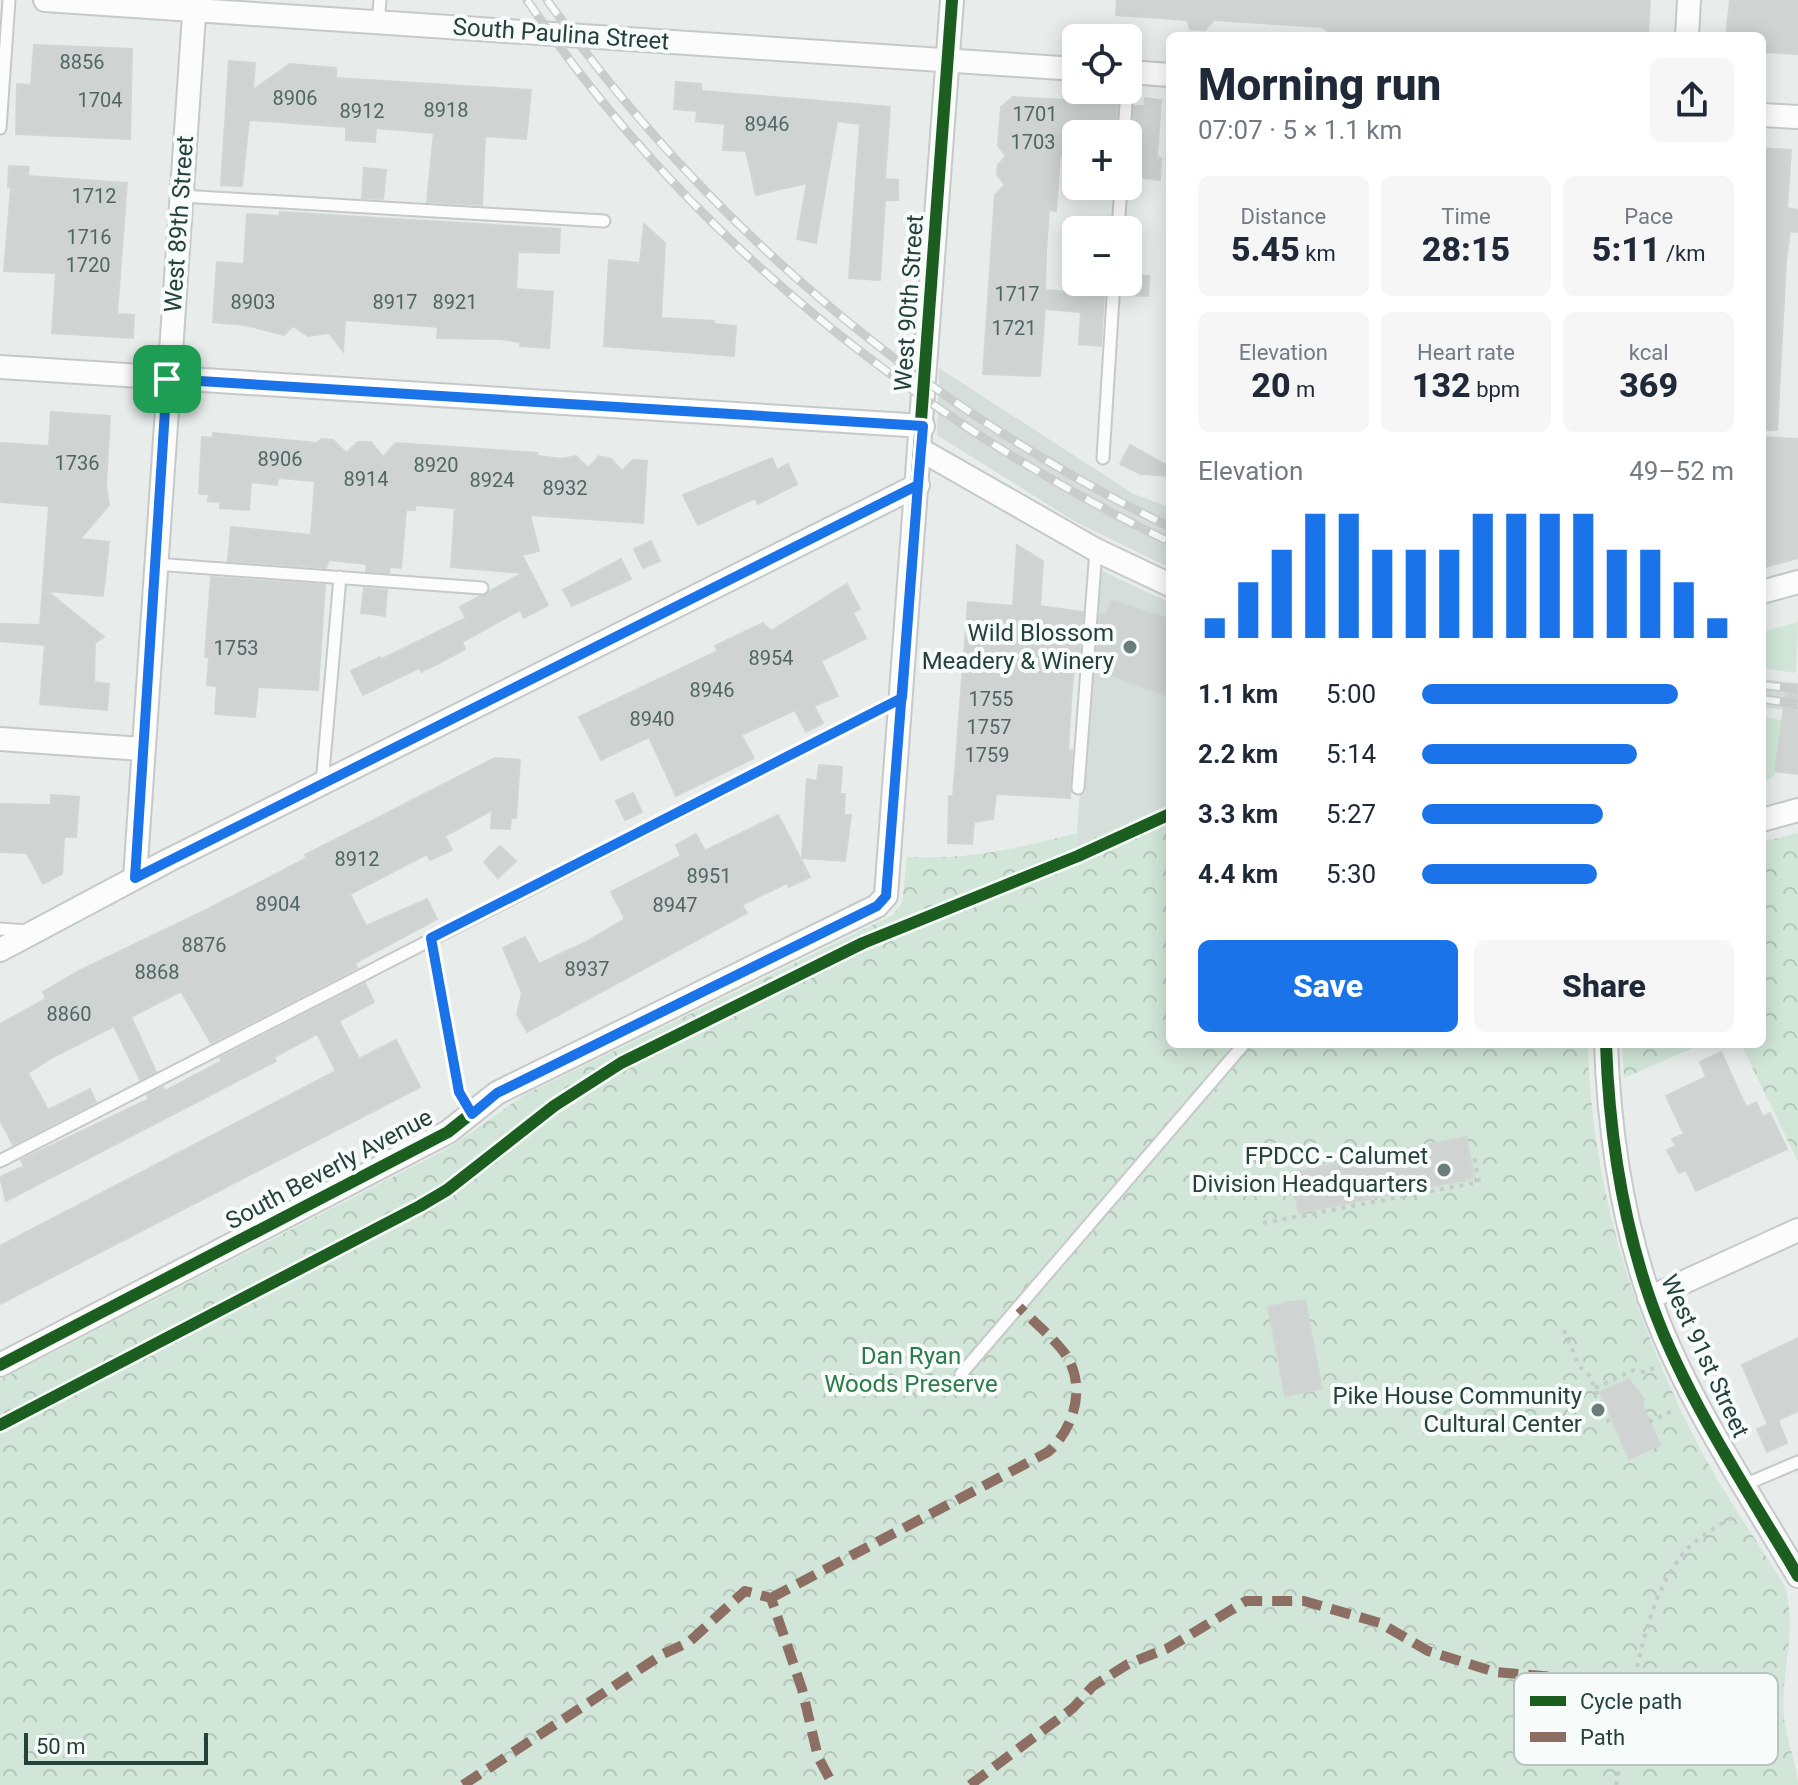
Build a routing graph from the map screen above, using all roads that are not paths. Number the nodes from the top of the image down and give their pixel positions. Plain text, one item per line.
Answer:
1 (9, 0) edge
2 (45, 0) edge
3 (952, 0) edge
4 (1689, 0) edge
5 (195, 5) edge
6 (379, 11) edge
7 (1687, 32) edge
8 (948, 60) junction
9 (1062, 68) edge
10 (1142, 74) edge
11 (1166, 75) edge
12 (1766, 115) edge
13 (1798, 117) edge
14 (0, 128) edge
15 (181, 196) junction
16 (604, 221) dead end
17 (1113, 296) edge
18 (0, 367) edge
19 (167, 379) junction
20 (923, 426) junction
21 (921, 450) junction
22 (1103, 458) dead end
23 (918, 485) junction
24 (1096, 550) junction
25 (155, 564) junction
26 (340, 577) junction
27 (1798, 582) edge
28 (1166, 583) edge
29 (482, 588) dead end
30 (1766, 591) edge
31 (902, 698) junction
32 (0, 739) edge
33 (142, 749) junction
34 (322, 784) junction
35 (1078, 788) dead end
36 (1798, 810) edge
37 (1766, 819) edge
38 (135, 878) junction
39 (886, 896) joint
40 (0, 929) edge
41 (37, 931) junction
42 (431, 938) junction
43 (0, 950) edge
44 (1241, 1048) edge
45 (1606, 1048) edge
46 (472, 1114) junction
47 (0, 1161) edge
48 (1798, 1230) edge
49 (1649, 1298) junction
50 (0, 1365) edge
51 (961, 1374) dead end
52 (1798, 1462) edge
53 (1744, 1485) junction
54 (1798, 1576) edge

1 - 14 lane
2 - 5 street, South Paulina Street
3 - 8 street, West 90th Street
4 - 7 street
5 - 6 street, South Paulina Street
5 - 15 street, West 89th Street
6 - 8 street, South Paulina Street
8 - 9 street, South Paulina Street
8 - 20 street, West 90th Street
10 - 11 street
12 - 13 street
15 - 16 lane
15 - 19 street, West 89th Street
17 - 22 lane
18 - 19 street
19 - 20 street
19 - 25 street, West 89th Street
20 - 21 street, West 90th Street
21 - 23 street, West 90th Street
21 - 24 street
23 - 31 street, West 90th Street
23 - 34 street
24 - 28 street
24 - 35 lane
25 - 26 lane
25 - 33 street, West 89th Street
26 - 29 lane
26 - 34 lane
27 - 30 street
31 - 39 street, West 90th Street
31 - 42 lane
32 - 33 street
33 - 38 street, West 89th Street
34 - 38 street
36 - 37 street
38 - 41 street
39 - 46 street, South Beverly Avenue
40 - 41 lane
41 - 43 street
42 - 46 lane
42 - 47 lane
44 - 51 lane
45 - 49 street, West 91st Street
46 - 50 street, South Beverly Avenue
48 - 49 street
49 - 53 street, West 91st Street
52 - 53 lane
53 - 54 street, West 91st Street

